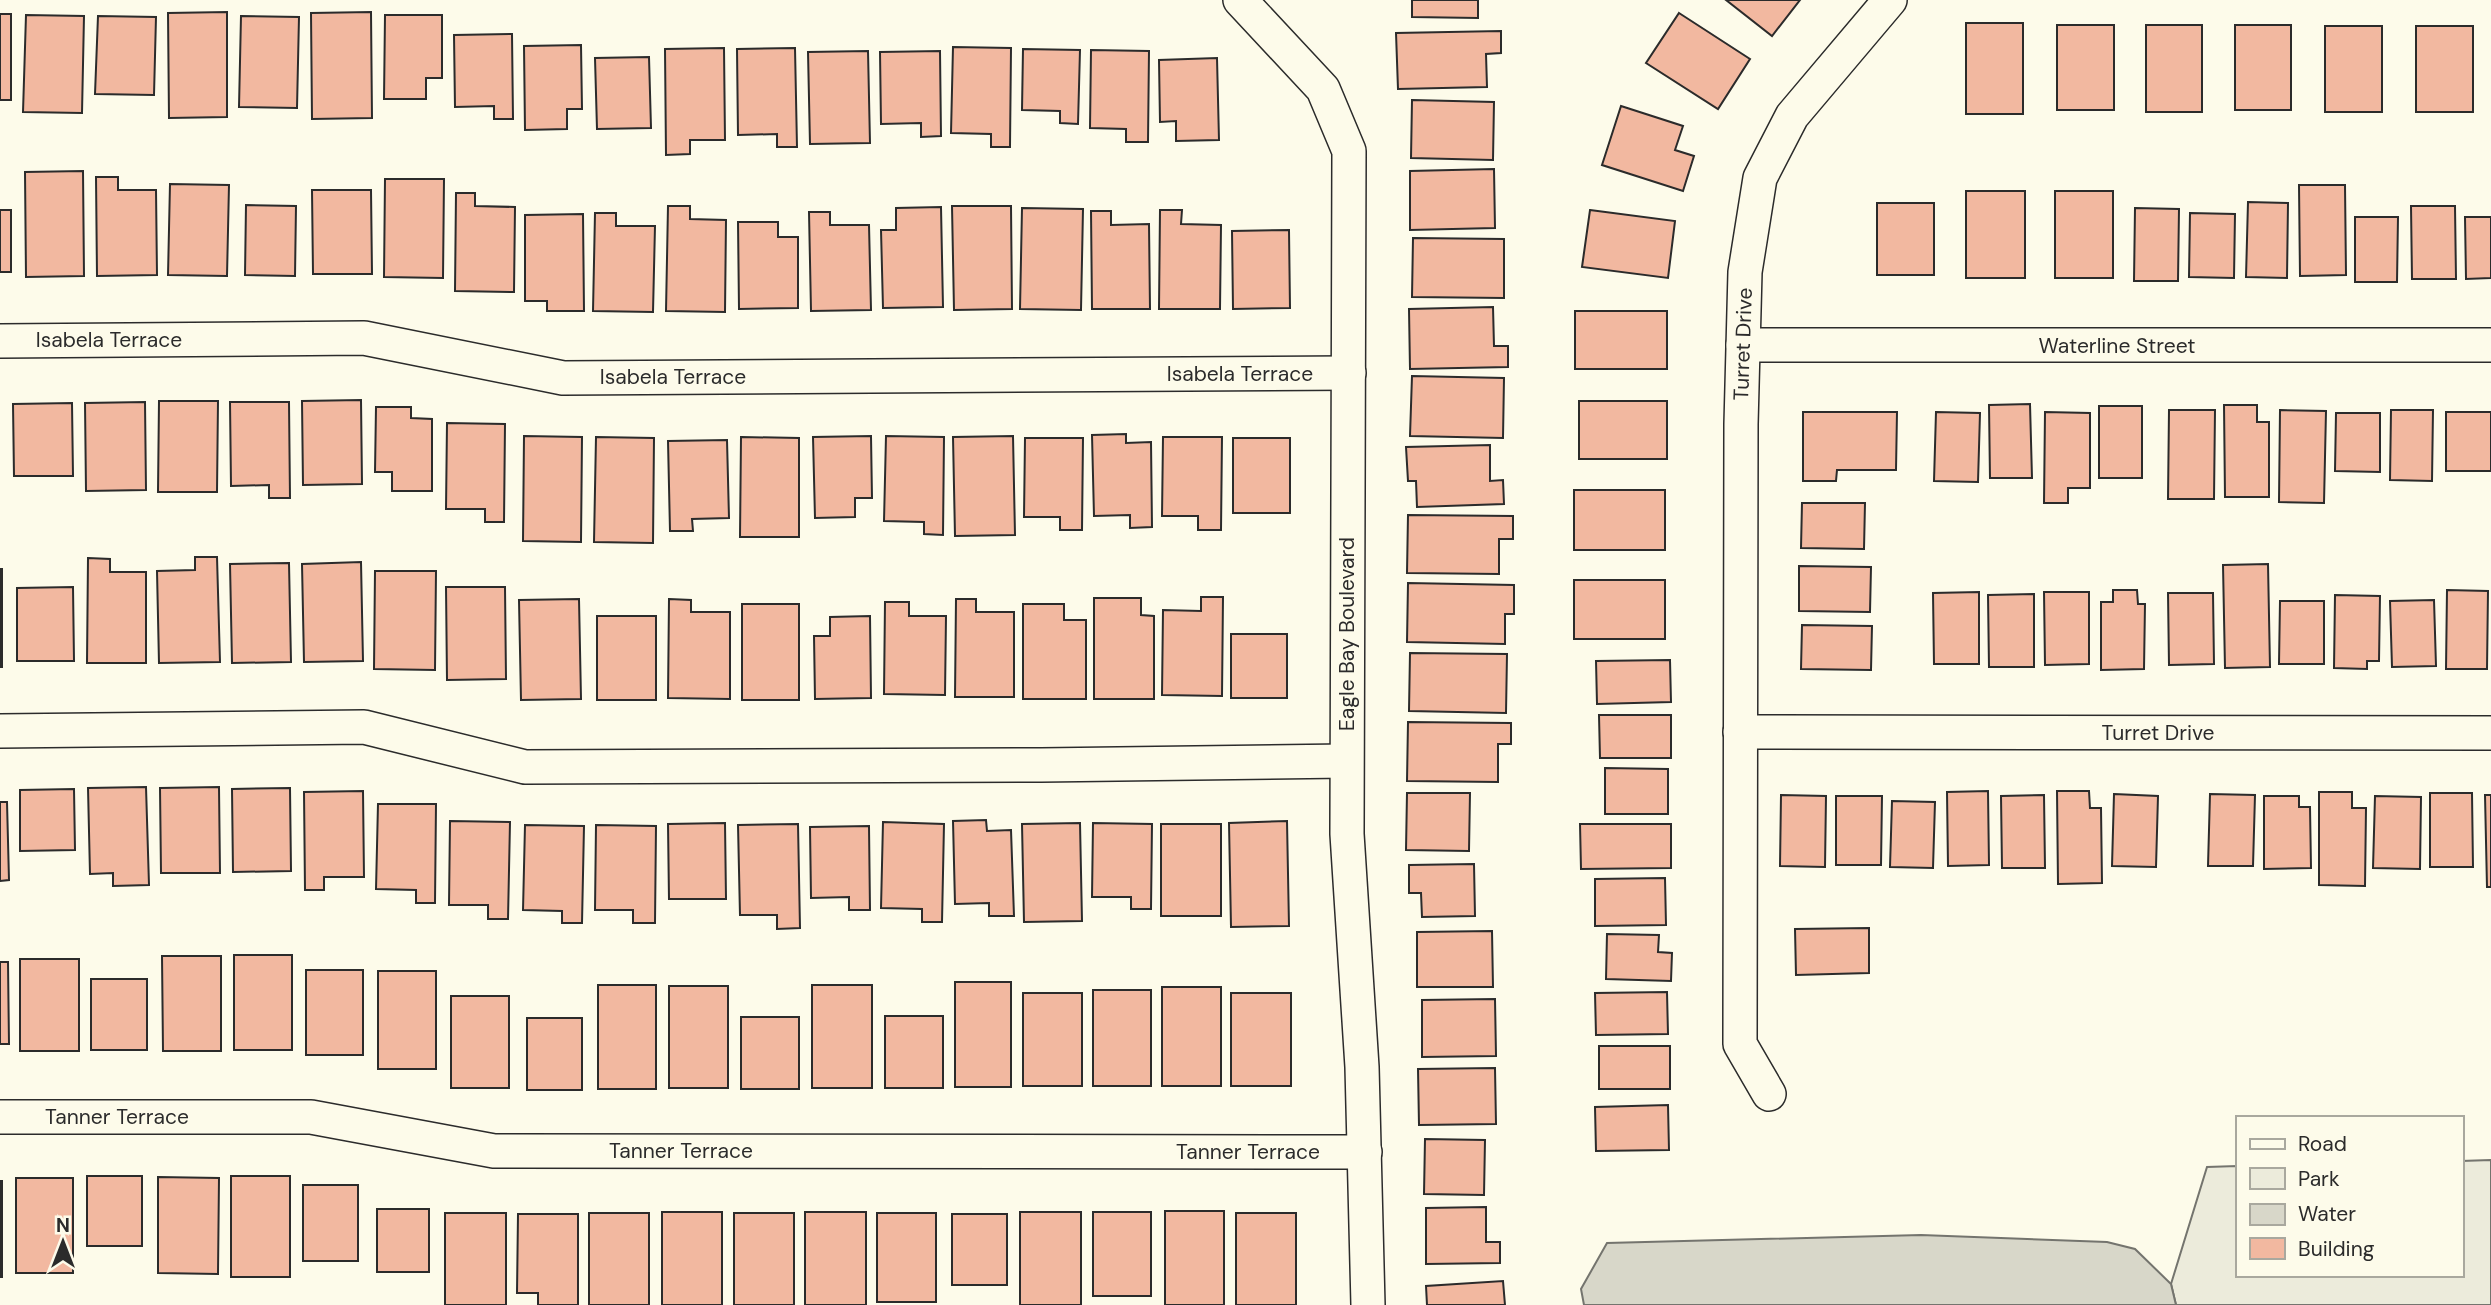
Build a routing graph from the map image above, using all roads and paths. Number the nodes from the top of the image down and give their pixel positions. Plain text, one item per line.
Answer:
1 (1240, 0) edge
2 (1890, 0) edge
3 (0, 341) edge
4 (1743, 345) junction
5 (2491, 345) edge
6 (1349, 373) junction
7 (0, 731) edge
8 (1740, 732) junction
9 (2491, 733) edge
10 (1346, 761) junction
11 (1769, 1094) dead end
12 (0, 1116) edge
13 (1365, 1152) junction
14 (1368, 1305) edge

1 - 6 street, Eagle Bay Boulevard
2 - 4 street, Turret Drive
3 - 6 street, Isabela Terrace
4 - 5 street, Waterline Street
4 - 8 street, Turret Drive
6 - 10 street, Eagle Bay Boulevard
7 - 10 street
8 - 9 street, Turret Drive
8 - 11 street, Turret Drive
10 - 13 street, Eagle Bay Boulevard
12 - 13 street, Tanner Terrace
13 - 14 street, Eagle Bay Boulevard

